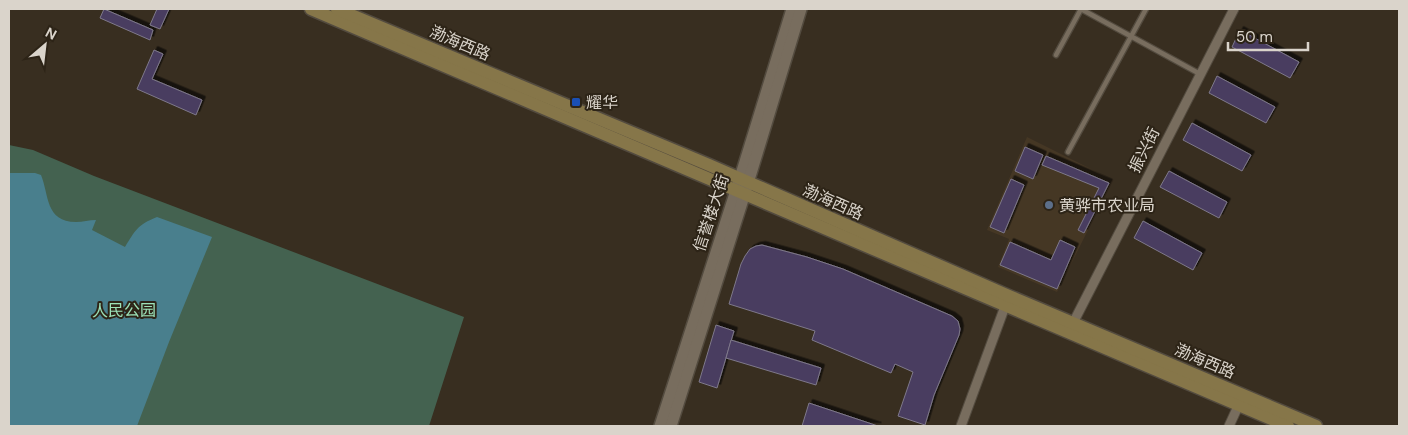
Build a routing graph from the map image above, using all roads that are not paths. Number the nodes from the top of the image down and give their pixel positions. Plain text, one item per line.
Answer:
1 (311, 9) edge
2 (792, 9) edge
3 (801, 9) edge
4 (1081, 9) edge
5 (1146, 9) edge
6 (1234, 9) edge
7 (330, 11) edge
8 (1130, 36) junction
9 (1056, 54) dead end
10 (1200, 74) junction
11 (1068, 152) dead end
12 (742, 186) junction
13 (1007, 300) junction
14 (1070, 328) junction
15 (1241, 400) junction
16 (660, 426) edge
17 (671, 426) edge
18 (961, 426) edge
19 (1229, 426) edge
20 (1288, 426) edge
21 (1316, 426) edge

1 - 7 main road, 渤海西路
2 - 12 street, 信誉楼大街
3 - 12 street, 信誉楼大街
4 - 8 lane
4 - 9 lane
5 - 8 lane
6 - 10 street, 振兴街
7 - 12 main road, 渤海西路
8 - 10 lane
8 - 11 lane
10 - 14 street, 振兴街
12 - 13 main road, 渤海西路
12 - 16 street, 信誉楼大街
12 - 17 street, 信誉楼大街
13 - 14 main road, 渤海西路
13 - 18 street
14 - 15 main road, 渤海西路
15 - 19 street
15 - 20 main road, 渤海西路
15 - 21 main road, 渤海西路

